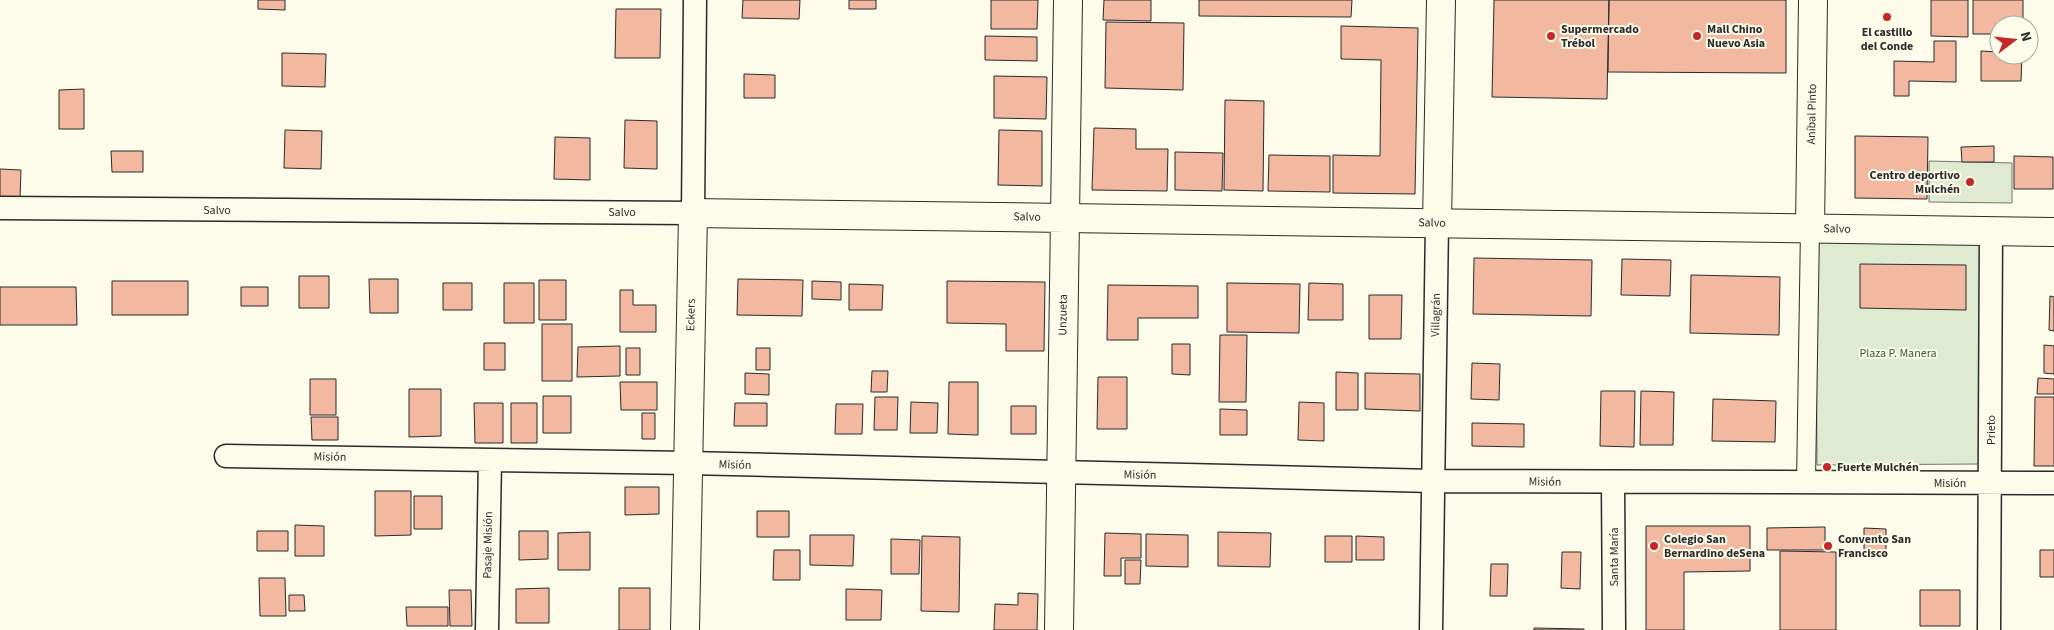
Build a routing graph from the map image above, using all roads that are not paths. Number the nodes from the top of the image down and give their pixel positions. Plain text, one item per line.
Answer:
1 (695, 0) edge
2 (1068, 0) edge
3 (1440, 0) edge
4 (1813, 0) edge
5 (0, 208) edge
6 (693, 213) junction
7 (1065, 218) junction
8 (1437, 223) junction
9 (1810, 228) junction
10 (1991, 231) junction
11 (2054, 232) edge
12 (226, 456) dead end
13 (490, 460) junction
14 (688, 463) junction
15 (1061, 474) junction
16 (1433, 481) junction
17 (1613, 483) junction
18 (1806, 483) junction
19 (1991, 483) junction
20 (2054, 483) edge
21 (487, 630) edge
22 (684, 630) edge
23 (1059, 630) edge
24 (1432, 630) edge
25 (1614, 630) edge
26 (1989, 630) edge

1 - 6 street, Eckers
2 - 7 main road, Unzueta
3 - 8 main road, Villagrán
4 - 9 main road, Aníbal Pinto
5 - 6 street, Salvo
6 - 7 main road, Salvo
6 - 14 main road, Eckers
7 - 8 main road, Salvo
7 - 15 main road, Unzueta
8 - 9 main road, Salvo
8 - 16 street, Villagrán
9 - 10 main road, Salvo
9 - 18 street
10 - 11 main road, Salvo
10 - 19 street, Prieto
12 - 13 street, Misión
13 - 14 street, Misión
13 - 21 street, Pasaje Misión
14 - 15 street, Misión
14 - 22 main road, Eckers
15 - 16 street, Misión
15 - 23 main road, Unzueta
16 - 17 street, Misión
16 - 24 street, Villagrán
17 - 18 street, Misión
17 - 25 street, Santa María
18 - 19 street, Misión
19 - 20 street, Misión
19 - 26 street, Prieto

